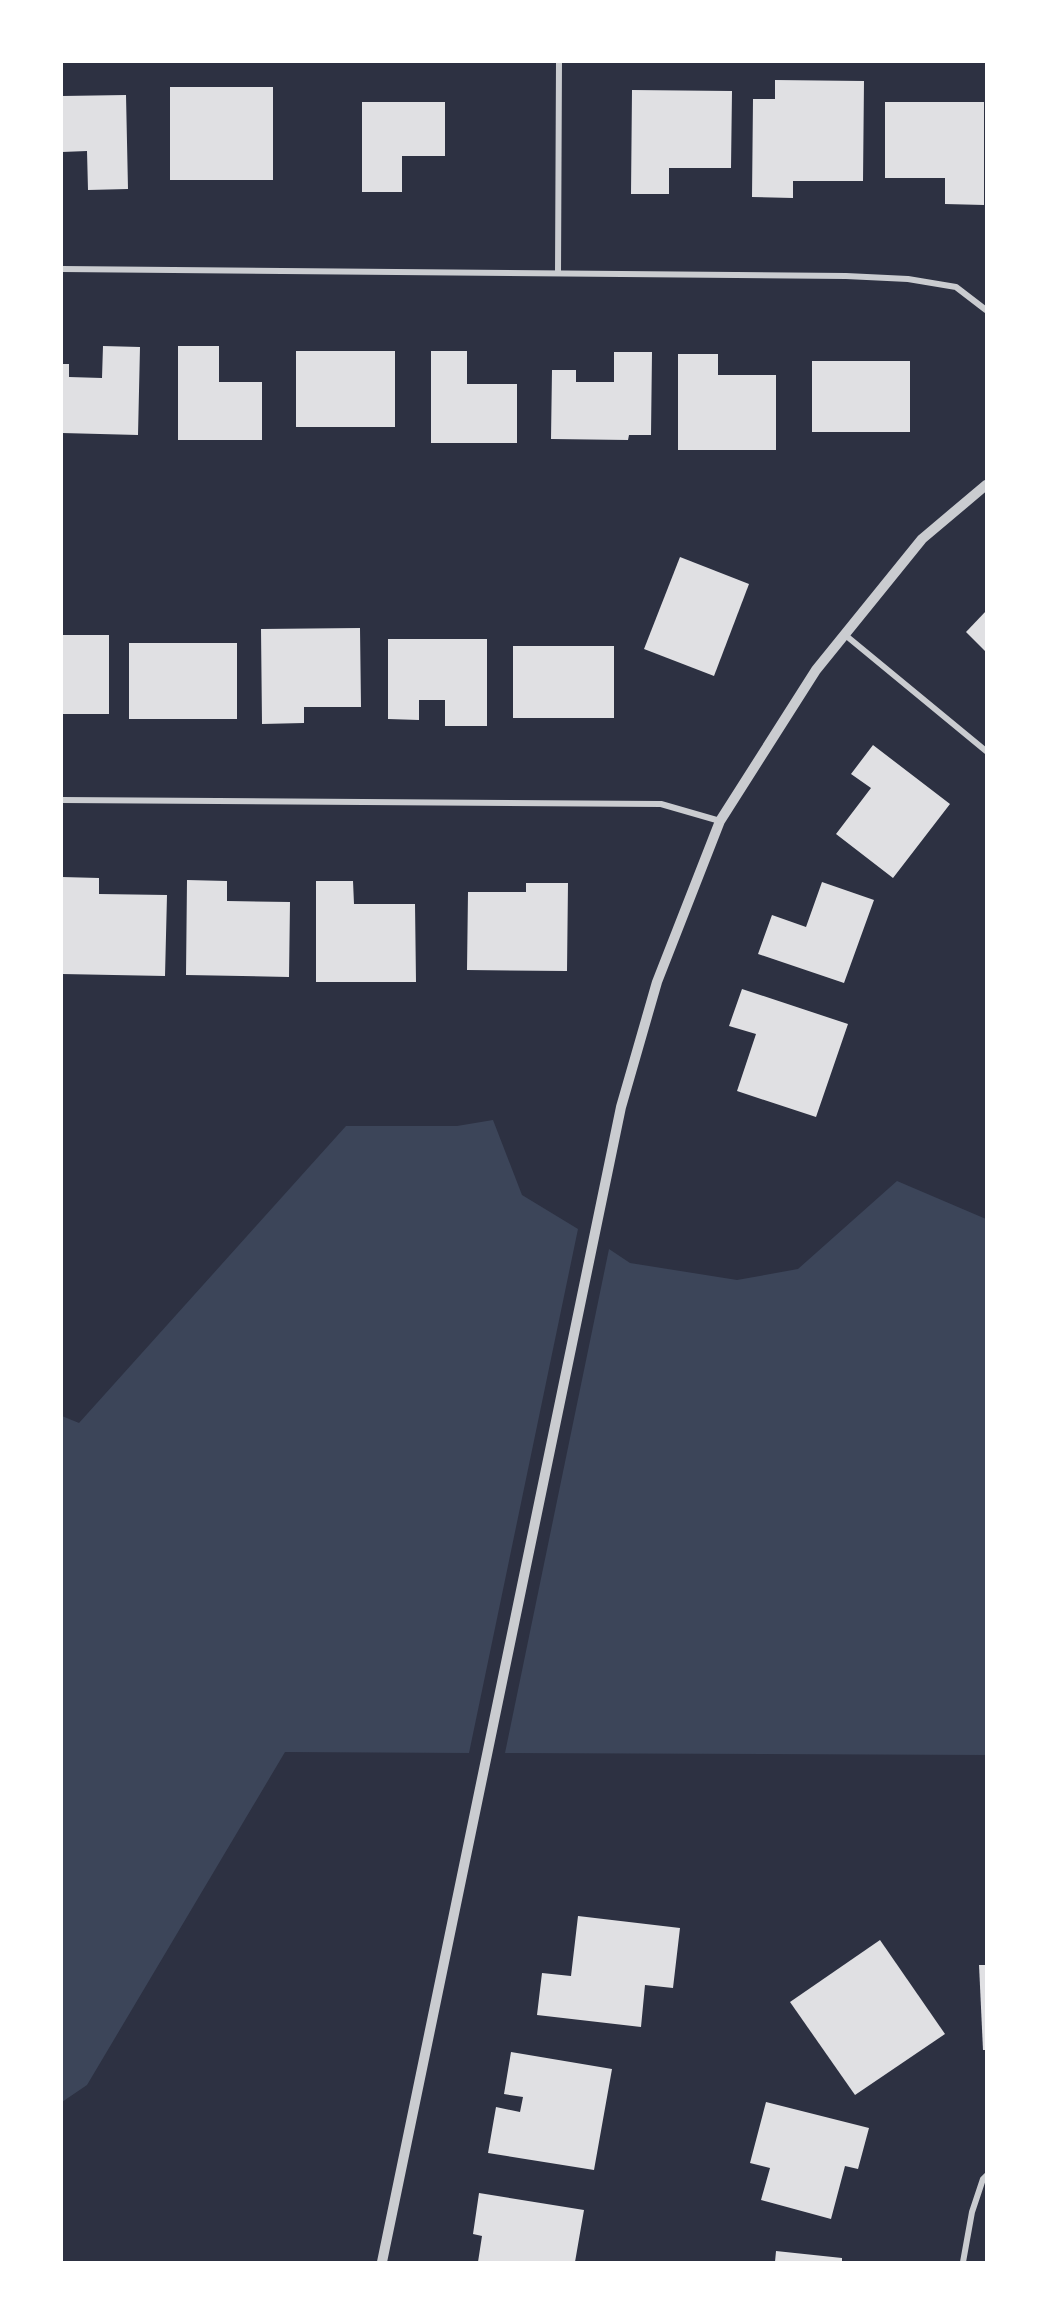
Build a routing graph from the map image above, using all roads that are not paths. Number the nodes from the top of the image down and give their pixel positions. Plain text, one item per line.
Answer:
1 (560, 62) edge
2 (62, 269) edge
3 (558, 273) junction
4 (987, 310) edge
5 (987, 485) edge
6 (844, 634) junction
7 (987, 751) edge
8 (62, 800) edge
9 (720, 821) junction
10 (987, 2176) edge
11 (382, 2262) edge
12 (963, 2262) edge

1 - 3 street
2 - 3 street
3 - 4 street
5 - 6 street
6 - 7 street
6 - 9 street
8 - 9 street
9 - 11 street
10 - 12 street

